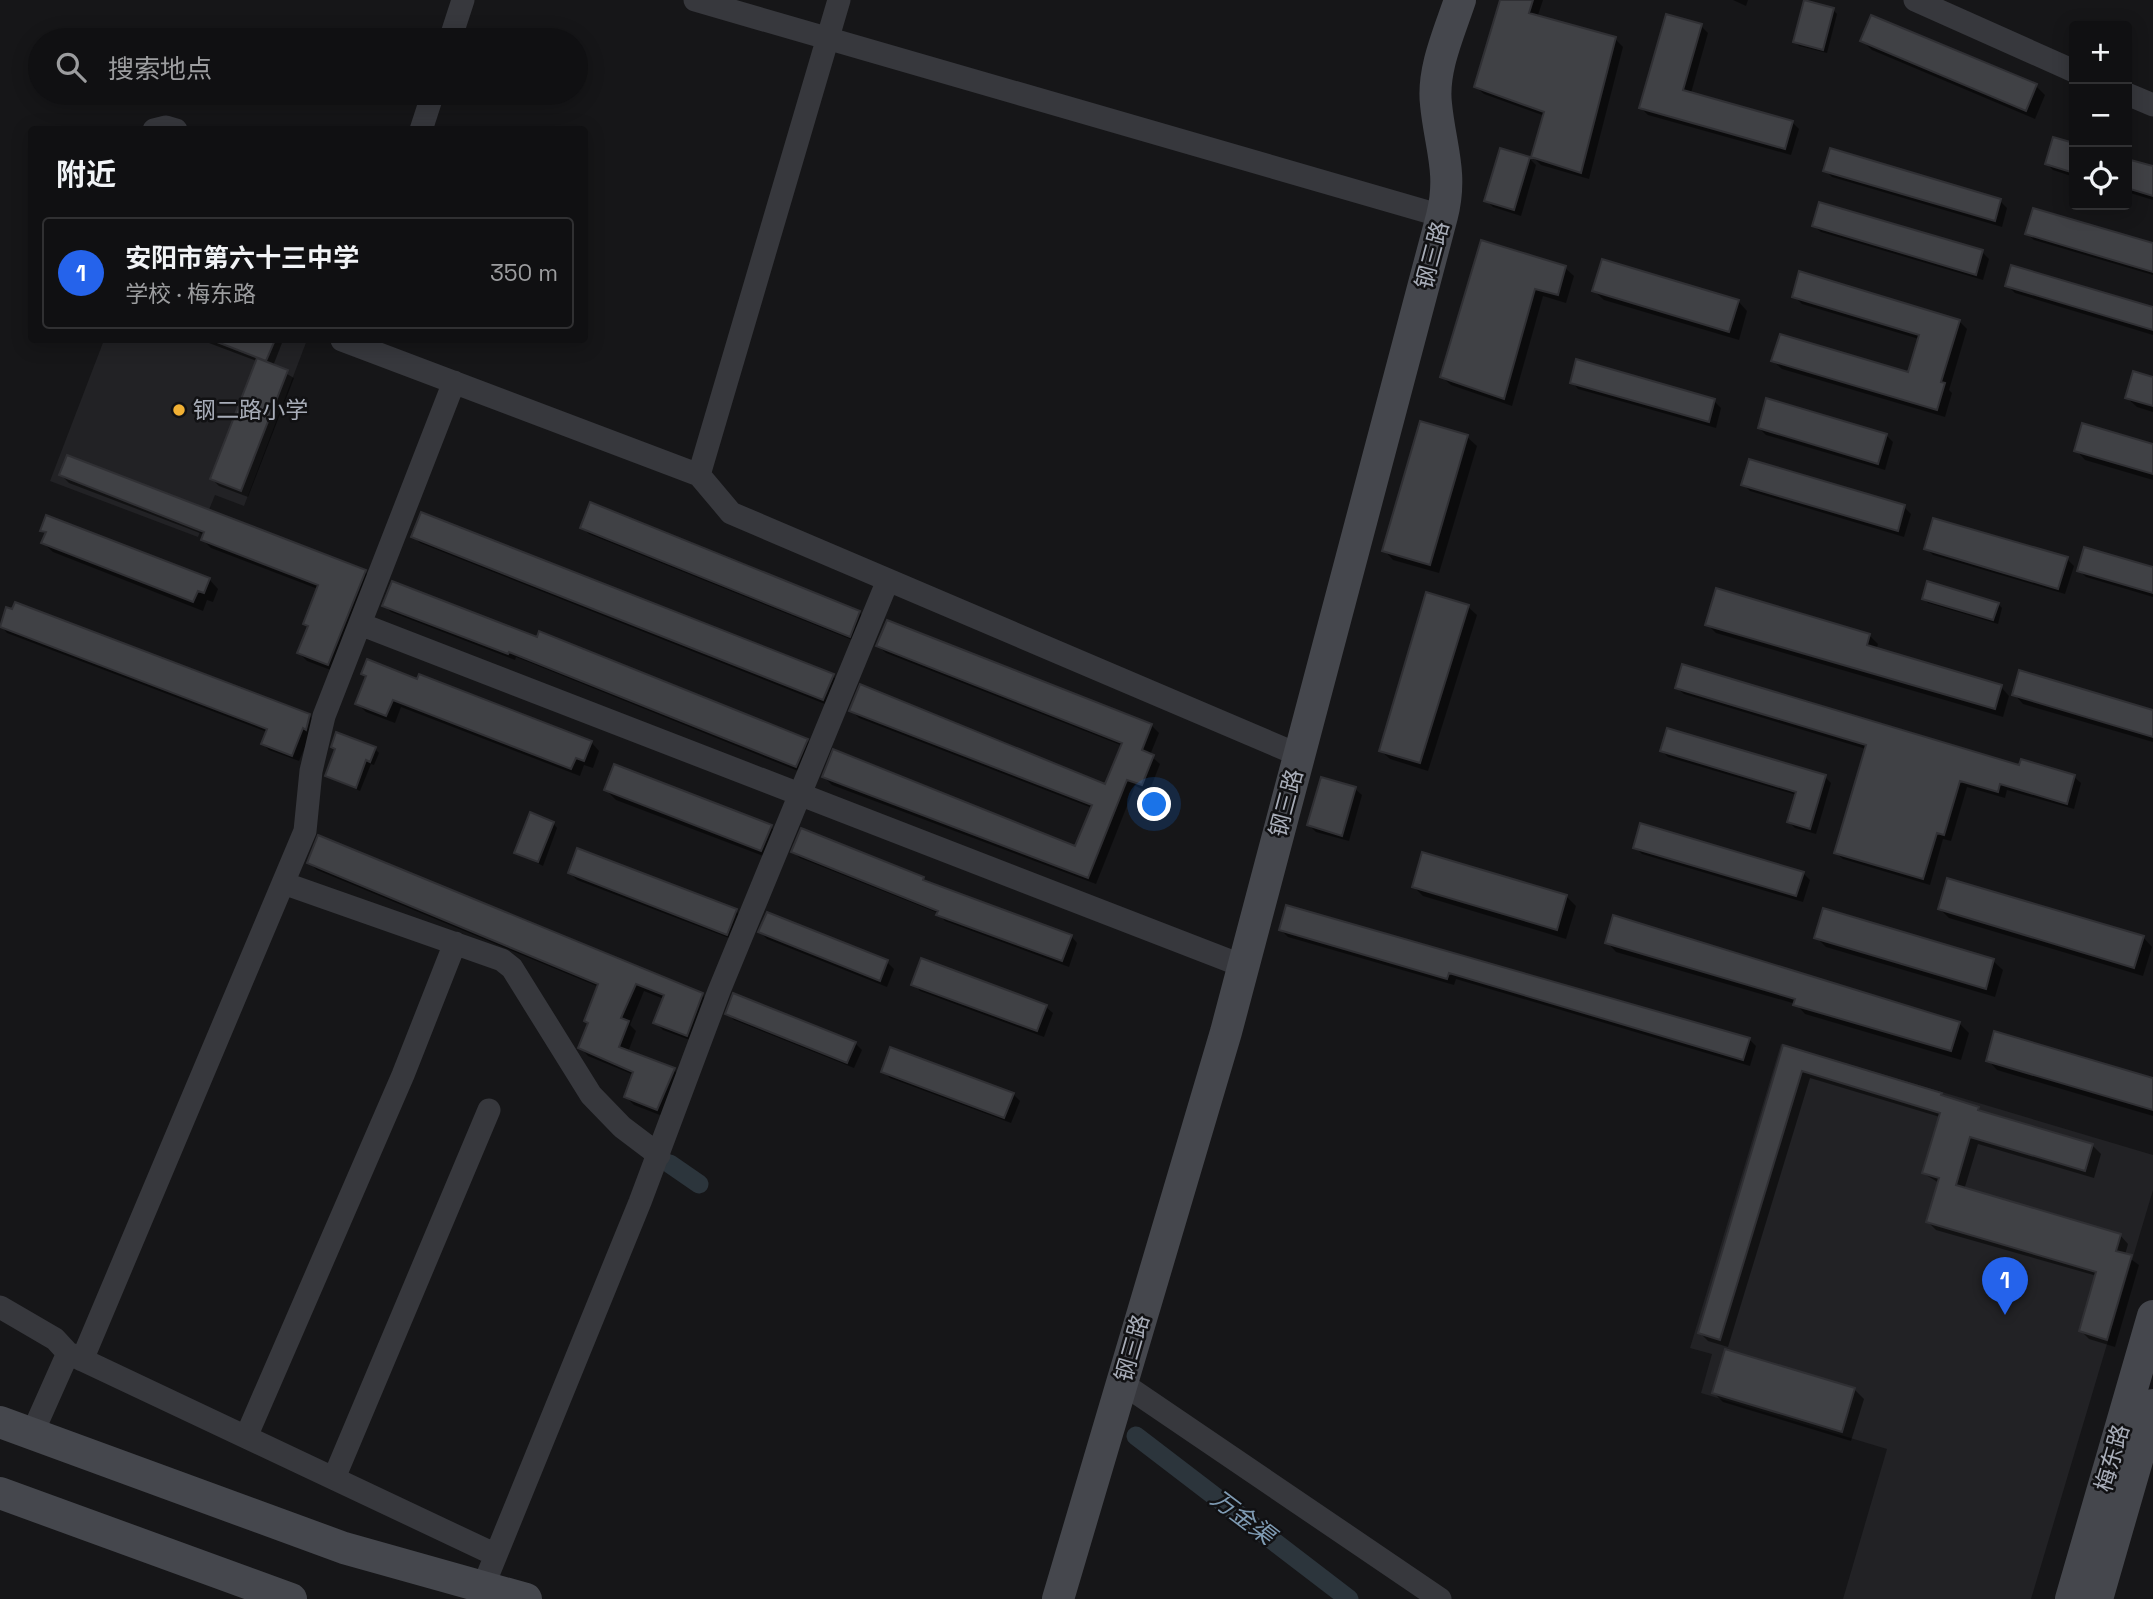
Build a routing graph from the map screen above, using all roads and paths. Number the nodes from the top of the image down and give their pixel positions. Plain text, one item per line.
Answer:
1 (463, 0) edge
2 (695, 0) edge
3 (839, 0) edge
4 (1460, 0) edge
5 (1915, 0) edge
6 (454, 28) edge
7 (828, 38) junction
8 (2069, 69) edge
9 (2132, 96) edge
10 (429, 105) edge
11 (2153, 106) edge
12 (422, 126) edge
13 (1442, 216) junction
14 (350, 343) edge
15 (454, 382) junction
16 (699, 475) junction
17 (888, 580) junction
18 (360, 624) junction
19 (1299, 755) junction
20 (800, 794) junction
21 (284, 883) junction
22 (454, 943) junction
23 (1243, 966) junction
24 (489, 1110) dead end
25 (659, 1155) junction
26 (0, 1307) edge
27 (2153, 1316) edge
28 (75, 1357) junction
29 (1122, 1383) junction
30 (2153, 1405) edge
31 (0, 1422) edge
32 (32, 1434) junction
33 (246, 1437) junction
34 (334, 1478) junction
35 (1, 1497) edge
36 (496, 1555) junction
37 (480, 1593) edge
38 (291, 1599) edge
39 (526, 1599) edge
40 (1058, 1599) edge
41 (1440, 1599) edge
42 (2071, 1599) edge
43 (2097, 1599) edge

1 - 6 street
2 - 7 street
3 - 7 street
4 - 13 street, 钢三路
5 - 8 street
7 - 13 street
7 - 16 street
9 - 11 street
10 - 12 street
13 - 19 street, 钢三路
14 - 15 street
15 - 16 street
15 - 18 street
16 - 17 street
17 - 19 street
17 - 20 street
18 - 20 street
18 - 21 street
19 - 23 street, 钢三路
20 - 23 street
20 - 25 street
21 - 22 street
21 - 28 street
22 - 25 street
22 - 33 street
23 - 29 street, 钢三路
24 - 34 street
25 - 36 street
26 - 28 street
27 - 42 street, 梅东路
28 - 32 street
28 - 33 street
29 - 40 street, 钢三路
29 - 41 street
30 - 43 street, 梅东路
31 - 32 street
32 - 37 street
33 - 34 street
34 - 36 street
35 - 38 street
36 - 37 street
37 - 39 street

